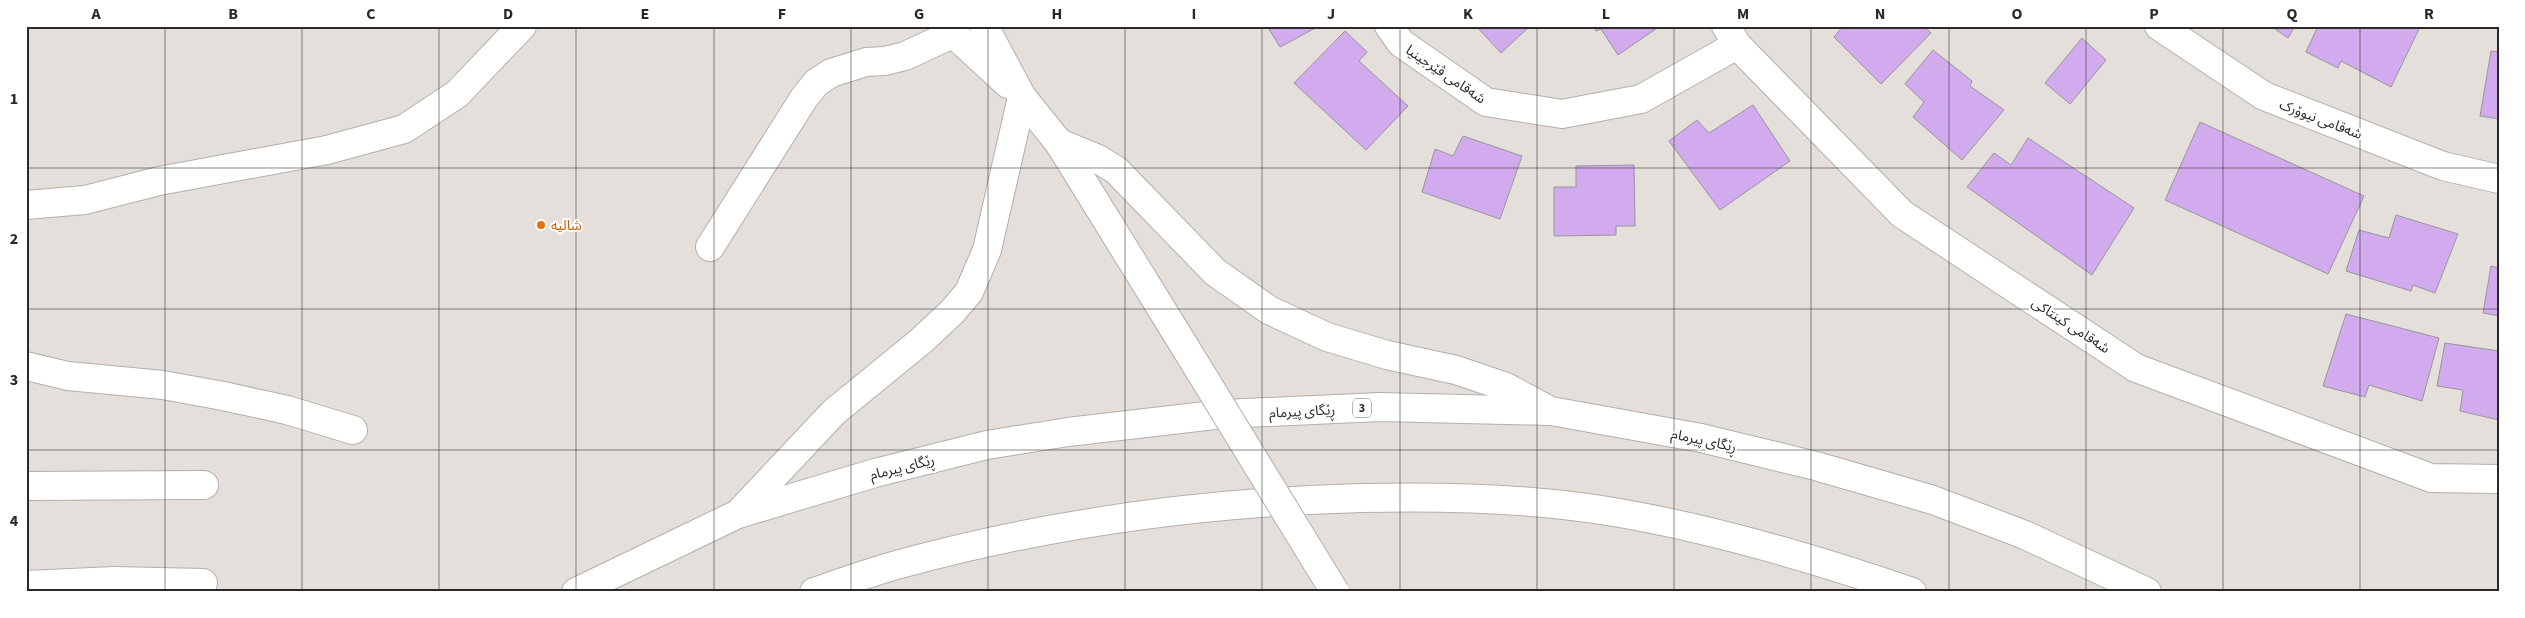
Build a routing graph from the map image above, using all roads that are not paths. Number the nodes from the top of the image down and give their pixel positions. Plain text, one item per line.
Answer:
1 (522, 26) edge
2 (984, 26) edge
3 (1389, 26) edge
4 (2160, 26) edge
5 (947, 28) edge
6 (1731, 36) edge
7 (1022, 97) junction
8 (1059, 144) junction
9 (2499, 179) edge
10 (26, 204) edge
11 (710, 247) dead end
12 (26, 366) edge
13 (1551, 411) junction
14 (353, 430) dead end
15 (2499, 479) edge
16 (204, 485) dead end
17 (26, 486) edge
18 (738, 514) junction
19 (203, 583) dead end
20 (26, 585) edge
21 (1870, 585) edge
22 (576, 592) edge
23 (814, 592) edge
24 (1336, 592) edge
25 (1912, 592) edge
26 (2147, 592) edge

1 - 10 main road
2 - 7 main road
3 - 6 main road, شەقامی ڤێرجینیا
4 - 9 main road, شەقامی نیوۆرک
5 - 7 main road
5 - 11 main road
6 - 15 main road, شەقامی کینتاکی
7 - 8 main road
7 - 18 main road
8 - 13 main road
8 - 24 main road, bridge
12 - 14 main road
13 - 18 main road, ڕێگای پیرمام / 3
13 - 26 main road, ڕێگای پیرمام / 3
16 - 17 main road
18 - 22 main road, ڕێگای پیرمام / 3
19 - 20 main road
21 - 23 main road
21 - 25 main road

